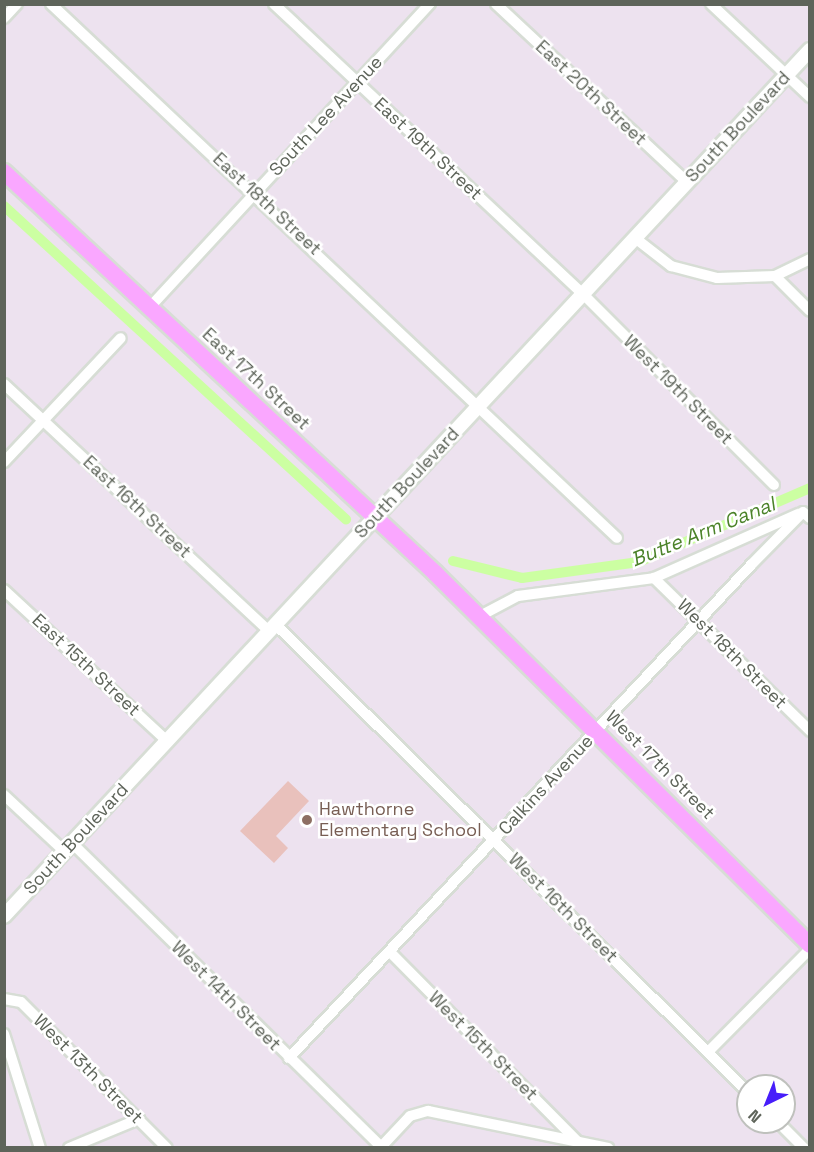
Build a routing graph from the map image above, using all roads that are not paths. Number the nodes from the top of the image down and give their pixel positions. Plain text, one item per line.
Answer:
1 (17, 4) edge
2 (51, 4) edge
3 (274, 4) edge
4 (430, 4) edge
5 (496, 4) edge
6 (711, 4) edge
7 (4, 18) edge
8 (810, 50) edge
9 (787, 74) junction
10 (357, 82) junction
11 (810, 97) edge
12 (4, 172) edge
13 (687, 182) junction
14 (255, 192) junction
15 (635, 238) junction
16 (810, 259) edge
17 (775, 276) junction
18 (583, 294) junction
19 (150, 307) junction
20 (810, 311) edge
21 (121, 339) dead end
22 (4, 384) edge
23 (480, 405) junction
24 (44, 420) junction
25 (4, 462) edge
26 (774, 485) dead end
27 (807, 513) edge
28 (375, 516) junction
29 (617, 538) dead end
30 (654, 578) junction
31 (4, 590) edge
32 (480, 616) junction
33 (698, 621) junction
34 (272, 628) junction
35 (597, 729) junction
36 (810, 731) edge
37 (167, 741) junction
38 (4, 795) edge
39 (495, 841) junction
40 (68, 847) junction
41 (4, 916) edge
42 (810, 945) edge
43 (810, 949) edge
44 (390, 952) junction
45 (4, 999) edge
46 (4, 1034) edge
47 (708, 1052) junction
48 (289, 1058) junction
49 (736, 1080) edge
50 (140, 1119) junction
51 (790, 1134) edge
52 (577, 1140) junction
53 (381, 1147) edge
54 (40, 1148) edge
55 (69, 1148) edge
56 (167, 1148) edge
57 (608, 1148) edge
58 (804, 1148) edge

1 - 7 street
2 - 14 street, East 18th Street
3 - 10 street, East 19th Street
4 - 10 street, South Lee Avenue
5 - 13 street, East 20th Street
6 - 9 street
8 - 9 street, South Boulevard
9 - 11 street
9 - 13 street, South Boulevard
10 - 14 street, South Lee Avenue
10 - 18 street, East 19th Street
12 - 19 main road, East 17th Street
13 - 15 street, South Boulevard
14 - 19 street, South Lee Avenue
14 - 23 street, East 18th Street
15 - 17 street
15 - 18 street, South Boulevard
16 - 17 street
17 - 20 street
18 - 23 street, South Boulevard
18 - 26 street, West 19th Street
19 - 28 main road, East 17th Street
21 - 24 street
22 - 24 street, East 16th Street
23 - 28 street, South Boulevard
23 - 29 street
24 - 25 street
24 - 34 street, East 16th Street
27 - 30 street
27 - 33 street, Calkins Avenue
28 - 32 main road, East 17th Street
28 - 34 street, South Boulevard
30 - 32 street
30 - 33 street, West 18th Street
31 - 37 street, East 15th Street
32 - 35 main road, West 17th Street
33 - 35 street, Calkins Avenue
33 - 36 street, West 18th Street
34 - 37 street, South Boulevard
34 - 39 street, West 16th Street
35 - 39 street, Calkins Avenue
35 - 42 main road, West 17th Street
37 - 40 street, South Boulevard
38 - 40 street, West 14th Street
39 - 44 street, Calkins Avenue
39 - 47 street, West 16th Street
40 - 41 street, South Boulevard
40 - 48 street, West 14th Street
43 - 47 street
44 - 48 street, Calkins Avenue
44 - 52 street, West 15th Street
45 - 50 street, West 13th Street
46 - 54 street
47 - 49 street, West 16th Street
48 - 53 street, West 14th Street
50 - 55 street
50 - 56 street, West 13th Street
51 - 58 street
52 - 53 street
52 - 57 street

